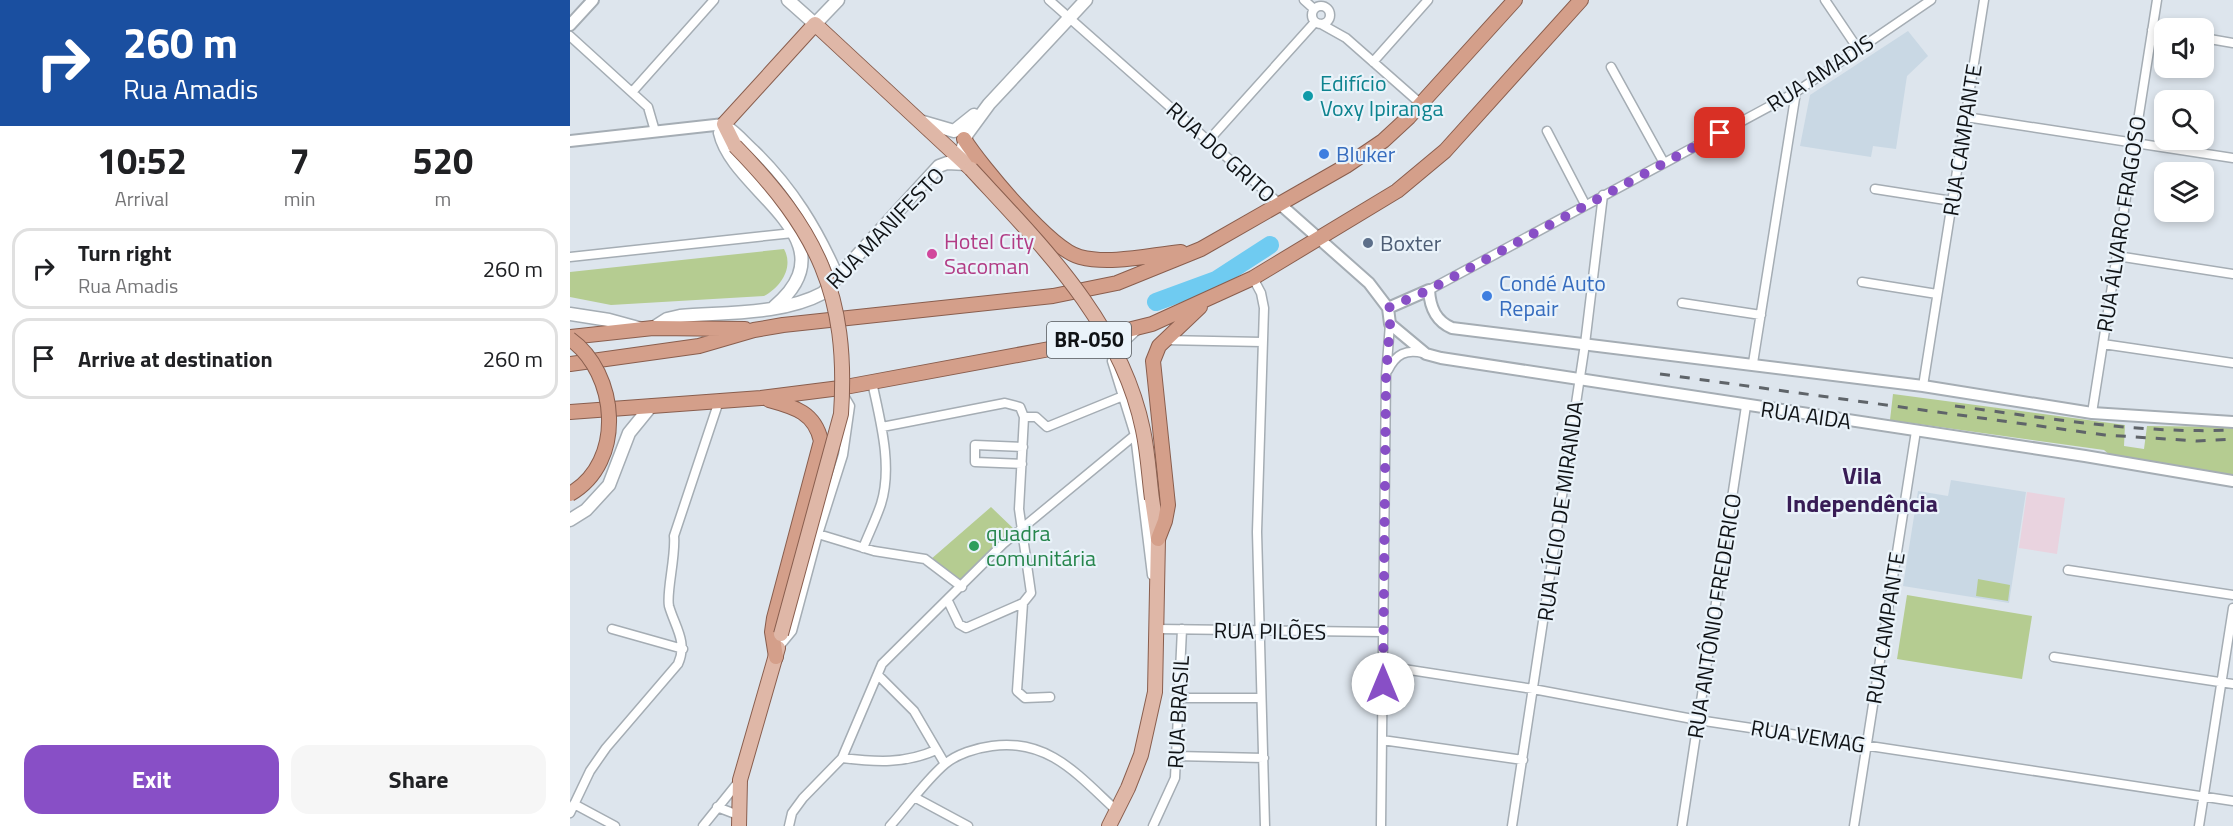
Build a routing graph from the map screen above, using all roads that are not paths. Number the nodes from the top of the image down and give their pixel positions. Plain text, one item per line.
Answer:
1 (593, 0) edge
2 (714, 0) edge
3 (788, 0) edge
4 (838, 0) edge
5 (1049, 0) edge
6 (1086, 0) edge
7 (1304, 0) edge
8 (1428, 0) edge
9 (1515, 0) edge
10 (1581, 0) edge
11 (1825, 0) edge
12 (1931, 0) edge
13 (1984, 0) edge
14 (2157, 0) edge
15 (1334, 1) edge
16 (1314, 9) junction
17 (1328, 12) junction
18 (1070, 18) junction
19 (1318, 23) junction
20 (815, 24) junction
21 (570, 25) edge
22 (2152, 30) joint
23 (570, 36) edge
24 (1346, 38) junction
25 (2214, 40) edge
26 (2233, 43) edge
27 (1858, 49) junction
28 (1373, 62) junction
29 (1611, 67) dead end
30 (633, 91) junction
31 (1796, 92) junction
32 (989, 104) junction
33 (1421, 104) junction
34 (1966, 117) junction
35 (923, 122) junction
36 (724, 124) junction
37 (655, 131) junction
38 (1547, 131) dead end
39 (964, 139) junction
40 (1209, 140) junction
41 (570, 141) edge
42 (2134, 144) junction
43 (2233, 158) edge
44 (1664, 163) junction
45 (969, 167) junction
46 (1875, 189) dead end
47 (1603, 195) junction
48 (1952, 201) junction
49 (1586, 204) junction
50 (1285, 208) junction
51 (793, 233) junction
52 (1320, 239) junction
53 (1201, 249) junction
54 (2117, 256) junction
55 (570, 257) edge
56 (2233, 274) edge
57 (839, 276) junction
58 (1252, 278) junction
59 (1862, 282) dead end
60 (1429, 290) junction
61 (1937, 294) junction
62 (1210, 299) junction
63 (1682, 303) dead end
64 (773, 307) junction
65 (1388, 308) junction
66 (570, 314) edge
67 (1761, 315) junction
68 (1390, 324) junction
69 (1141, 327) junction
70 (648, 328) junction
71 (754, 330) junction
72 (570, 338) edge
73 (1164, 340) junction
74 (1262, 342) junction
75 (1585, 344) junction
76 (2103, 344) junction
77 (1426, 354) junction
78 (1753, 363) junction
79 (2233, 363) edge
80 (570, 364) edge
81 (1386, 376) junction
82 (1579, 379) junction
83 (872, 382) junction
84 (1923, 386) junction
85 (840, 388) junction
86 (1124, 396) junction
87 (761, 398) junction
88 (719, 401) junction
89 (651, 406) junction
90 (1746, 406) junction
91 (632, 408) junction
92 (570, 412) edge
93 (2092, 413) junction
94 (1024, 417) junction
95 (570, 422) edge
96 (2233, 422) edge
97 (882, 427) junction
98 (1916, 431) junction
99 (1135, 435) junction
100 (1023, 447) junction
101 (1022, 464) junction
102 (2233, 481) edge
103 (570, 494) edge
104 (570, 520) edge
105 (1023, 526) junction
106 (818, 534) junction
107 (1158, 539) junction
108 (863, 548) junction
109 (2068, 570) dead end
110 (962, 586) junction
111 (1158, 594) junction
112 (2233, 595) edge
113 (948, 601) junction
114 (1025, 601) junction
115 (2233, 608) edge
116 (612, 628) dead end
117 (1158, 629) junction
118 (1182, 629) junction
119 (1258, 631) junction
120 (1383, 632) junction
121 (779, 646) junction
122 (682, 649) junction
123 (2054, 657) dead end
124 (1384, 666) junction
125 (878, 675) junction
126 (2222, 682) junction
127 (2233, 684) edge
128 (1533, 689) junction
129 (1050, 697) dead end
130 (1178, 698) junction
131 (1261, 698) junction
132 (1698, 720) junction
133 (1382, 740) junction
134 (1866, 745) junction
135 (936, 750) junction
136 (1176, 756) junction
137 (842, 758) junction
138 (1264, 758) junction
139 (1523, 760) junction
140 (945, 764) junction
141 (740, 780) junction
142 (2203, 797) junction
143 (916, 798) junction
144 (2233, 801) edge
145 (717, 807) junction
146 (572, 808) edge
147 (1116, 810) junction
148 (739, 820) edge
149 (615, 826) edge
150 (703, 826) edge
151 (789, 826) edge
152 (890, 826) edge
153 (968, 826) edge
154 (1109, 826) edge
155 (1154, 826) edge
156 (1265, 826) edge
157 (1381, 826) edge
158 (1512, 826) edge
159 (1682, 826) edge
160 (1854, 826) edge
161 (2199, 826) edge

1 - 21 street
2 - 30 street
3 - 20 main road
4 - 20 main road
5 - 18 street, RUA DO GRITO
6 - 18 main road
7 - 16 street
8 - 28 street
9 - 33 highway, BR-050
10 - 52 highway, BR-050
11 - 27 street
12 - 27 street, RUA AMADIS
13 - 34 street, RUA CAMPANTE
14 - 22 street, RUA ÁLVARO FRAGOSO
15 - 17 street
16 - 17 street
16 - 19 street
17 - 19 street
17 - 24 street
18 - 32 main road
18 - 40 street, RUA DO GRITO
19 - 24 street
19 - 40 street
20 - 35 main road
20 - 36 main road
22 - 42 street, RUA ÁLVARO FRAGOSO
23 - 30 street
24 - 28 street
25 - 26 street
27 - 31 street, RUA AMADIS
28 - 33 street
29 - 44 street
30 - 37 street
31 - 44 street, RUA AMADIS
31 - 67 street
32 - 35 main road
32 - 39 main road
33 - 50 highway, BR-050
34 - 42 street
34 - 48 street, RUA CAMPANTE
35 - 45 main road
36 - 37 street
36 - 51 main road
36 - 57 street
36 - 121 main road, bridge
37 - 41 street
38 - 49 street
39 - 45 main road, RUA MANIFESTO
39 - 53 highway
40 - 50 street, RUA DO GRITO
42 - 43 street
42 - 54 street, RUA ÁLVARO FRAGOSO
44 - 47 street, RUA AMADIS
45 - 57 main road, RUA MANIFESTO
45 - 107 main road, bridge
46 - 48 street
47 - 49 street, RUA AMADIS
47 - 75 street, RUA LÍCIO DE MIRANDA
48 - 61 street, RUA CAMPANTE
49 - 60 street, RUA AMADIS
50 - 52 street, RUA DO GRITO
50 - 53 highway, BR-050
51 - 55 street
51 - 64 main road
52 - 58 highway, BR-050
52 - 65 street, RUA DO GRITO
53 - 71 highway, BR-050
54 - 56 street
54 - 76 street, RUA ÁLVARO FRAGOSO
57 - 64 main road, RUA MANIFESTO
58 - 62 highway, BR-050
58 - 74 street
59 - 61 street
60 - 65 street, RUA AMADIS
60 - 75 street, RUA AIDA
61 - 84 street, RUA CAMPANTE
62 - 69 highway, BR-050
62 - 73 highway
63 - 67 street
64 - 70 main road, RUA MANIFESTO
65 - 68 street
66 - 70 main road
67 - 78 street
68 - 77 street, RUA AIDA
68 - 81 street
69 - 83 highway, BR-050
69 - 86 street
70 - 71 highway
70 - 72 highway
71 - 80 highway, BR-050
72 - 103 highway, bridge
73 - 74 street
73 - 107 highway
74 - 119 street
75 - 78 street, RUA AIDA
75 - 82 street, RUA LÍCIO DE MIRANDA
76 - 79 street
76 - 93 street, RUA ÁLVARO FRAGOSO
77 - 81 street
77 - 82 street, RUA AIDA
78 - 84 street, RUA AIDA
81 - 120 street
82 - 90 street, RUA AIDA
82 - 128 street, RUA LÍCIO DE MIRANDA
83 - 85 highway, BR-050
83 - 97 street
84 - 93 street, RUA AIDA
85 - 87 highway, BR-050
85 - 106 street
86 - 94 street
86 - 99 street
87 - 88 highway, BR-050
87 - 121 highway
88 - 89 highway, BR-050
88 - 122 street
89 - 91 highway, BR-050
89 - 104 main road
90 - 98 street, RUA AIDA
90 - 132 street, RUA ANTÔNIO FREDERICO
91 - 92 highway
91 - 95 highway, BR-050
93 - 96 street, RUA AIDA
94 - 97 street
94 - 100 street
97 - 108 street
98 - 102 street, RUA AIDA
98 - 134 street, RUA CAMPANTE
99 - 105 street
99 - 111 street
100 - 101 street
100 - 101 street
101 - 105 street
105 - 110 street
105 - 114 street
106 - 108 street
106 - 121 street
107 - 111 main road
108 - 110 street
109 - 112 street
110 - 113 street
111 - 117 main road
113 - 114 street
113 - 125 street
114 - 129 street
115 - 126 street
116 - 122 street
117 - 118 street, RUA PILÕES
117 - 147 main road
118 - 119 street, RUA PILÕES
118 - 130 street, RUA BRASIL
119 - 120 street, RUA PILÕES
119 - 131 street
120 - 124 street
121 - 141 main road
122 - 146 street
123 - 126 street
124 - 128 street, RUA VEMAG
124 - 133 street
125 - 135 street
125 - 137 street
126 - 127 street
126 - 142 street
128 - 132 street, RUA VEMAG
128 - 139 street, RUA LÍCIO DE MIRANDA
130 - 131 street
130 - 136 street, RUA BRASIL
131 - 138 street
132 - 134 street, RUA VEMAG
132 - 159 street, RUA ANTÔNIO FREDERICO
133 - 139 street
133 - 157 street
134 - 142 street, RUA VEMAG
134 - 160 street, RUA CAMPANTE
135 - 137 street
135 - 140 street
136 - 138 street
136 - 155 street, RUA BRASIL
137 - 151 street
138 - 156 street
139 - 158 street, RUA LÍCIO DE MIRANDA
140 - 143 street
140 - 147 street
141 - 145 street
141 - 148 main road
142 - 144 street, RUA VEMAG
142 - 161 street
143 - 152 street
143 - 153 street
145 - 148 street
145 - 150 street
146 - 149 street
147 - 154 main road

